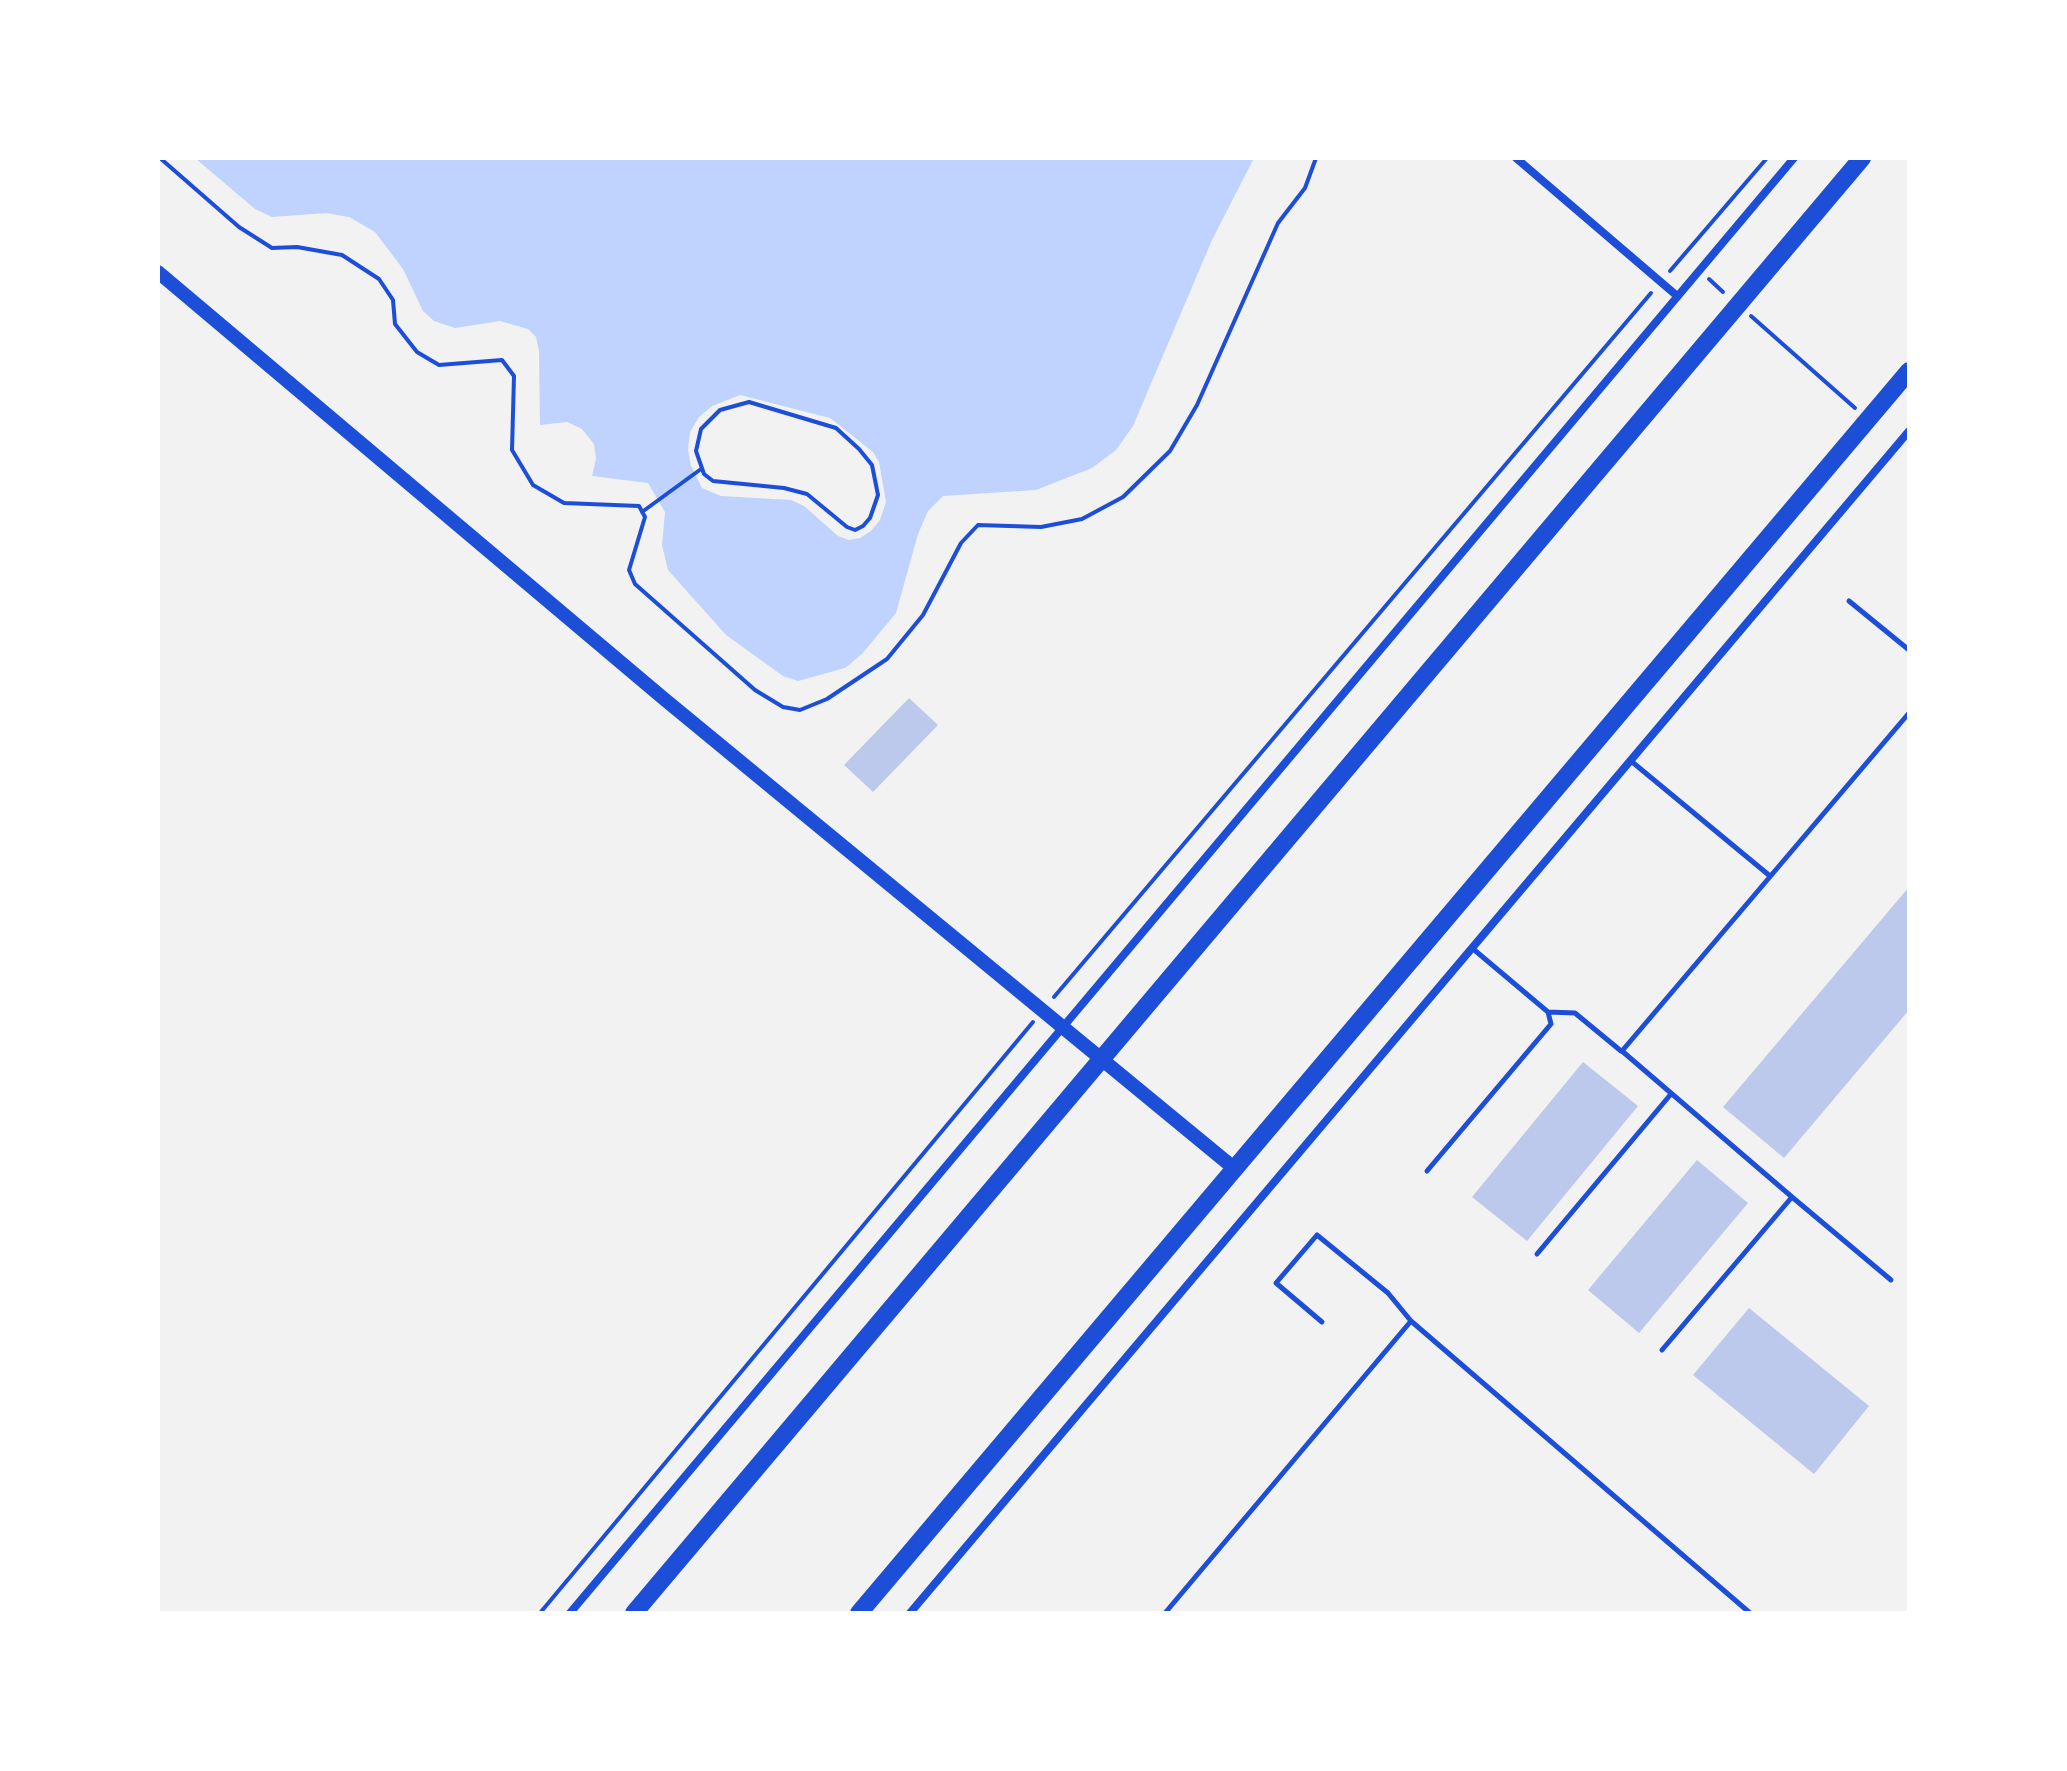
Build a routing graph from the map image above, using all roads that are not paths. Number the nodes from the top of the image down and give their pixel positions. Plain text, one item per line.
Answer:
1 (1516, 158) edge
2 (1794, 158) edge
3 (1862, 158) edge
4 (158, 272) edge
5 (1676, 295) junction
6 (1909, 371) edge
7 (1909, 431) edge
8 (1849, 601) dead end
9 (1909, 650) edge
10 (1909, 713) edge
11 (1630, 760) junction
12 (1770, 876) junction
13 (1472, 947) junction
14 (1548, 1012) junction
15 (1064, 1028) junction
16 (1622, 1051) junction
17 (1102, 1059) junction
18 (1671, 1094) junction
19 (1235, 1169) junction
20 (1427, 1171) dead end
21 (1792, 1197) junction
22 (1537, 1254) dead end
23 (1891, 1280) dead end
24 (1411, 1321) junction
25 (1322, 1322) dead end
26 (1662, 1350) dead end
27 (570, 1613) edge
28 (634, 1613) edge
29 (859, 1613) edge
30 (910, 1613) edge
31 (1165, 1613) edge
32 (1750, 1613) edge

1 - 5 street
2 - 5 street
3 - 17 highway
4 - 15 street
5 - 15 street
6 - 19 highway
7 - 11 street
8 - 9 lane
10 - 12 lane
11 - 12 lane
11 - 13 street
12 - 16 lane
13 - 14 lane
13 - 30 street
14 - 16 lane
14 - 20 lane
15 - 17 street
15 - 27 street
16 - 18 lane
17 - 19 street
17 - 28 highway
18 - 21 lane
18 - 22 lane
19 - 29 highway
21 - 23 lane
21 - 26 lane
24 - 25 lane
24 - 31 lane
24 - 32 lane

